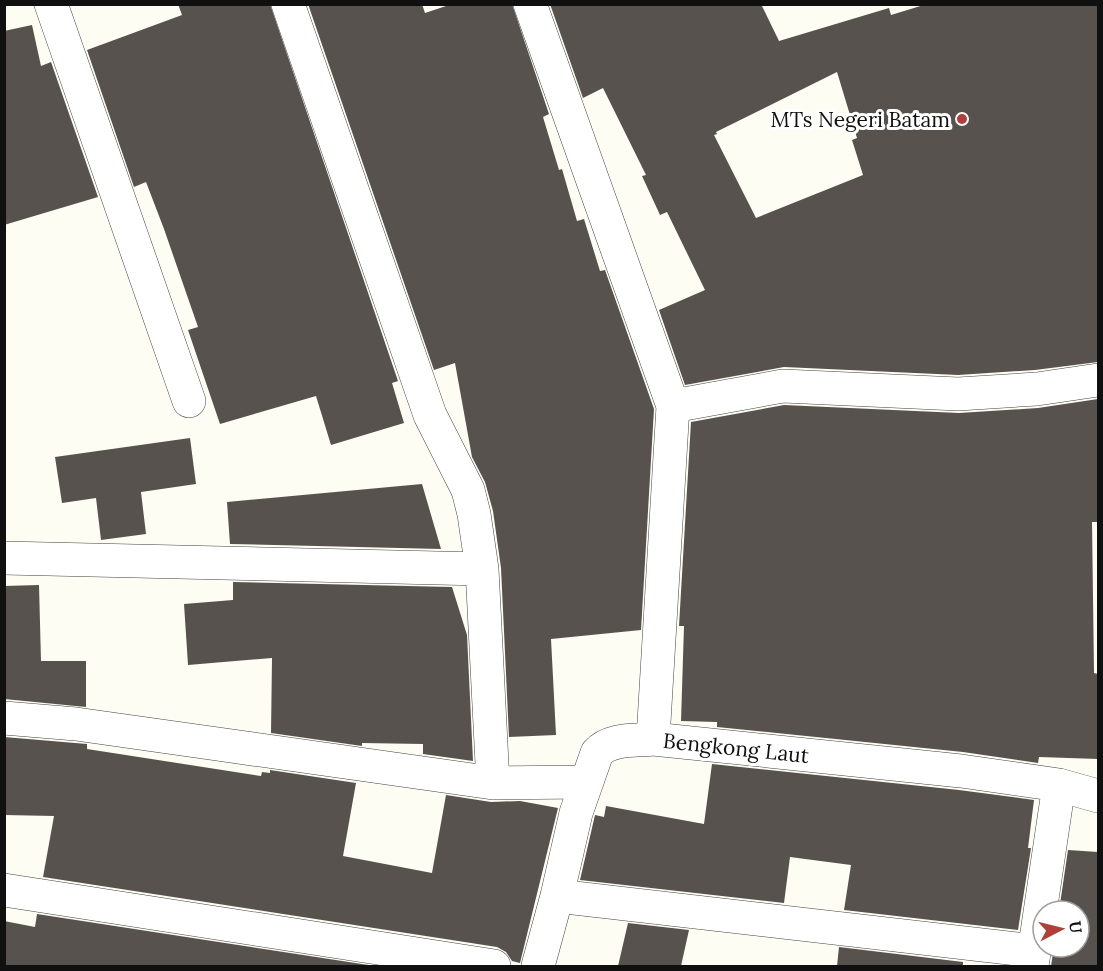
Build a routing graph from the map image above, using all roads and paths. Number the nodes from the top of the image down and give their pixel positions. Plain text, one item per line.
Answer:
1 (51, 4) edge
2 (288, 4) edge
3 (530, 4) edge
4 (1098, 380) edge
5 (189, 401) dead end
6 (673, 406) junction
7 (480, 554) junction
8 (4, 558) edge
9 (4, 718) edge
10 (653, 739) junction
11 (587, 782) junction
12 (493, 783) junction
13 (1059, 785) junction
14 (1098, 796) edge
15 (4, 890) edge
16 (557, 896) junction
17 (1042, 899) edge
18 (1031, 959) edge
19 (494, 966) edge
20 (538, 966) edge

1 - 5 street
2 - 7 street
3 - 6 street
4 - 6 street
6 - 10 street
7 - 8 street
7 - 12 street
9 - 12 street
10 - 11 street, Bengkong Laut
10 - 13 street, Bengkong Laut
11 - 12 street
11 - 16 street, Bengkong Laut
13 - 14 street, Bengkong Laut
13 - 17 street
15 - 19 street
16 - 18 street
16 - 20 street, Bengkong Laut

